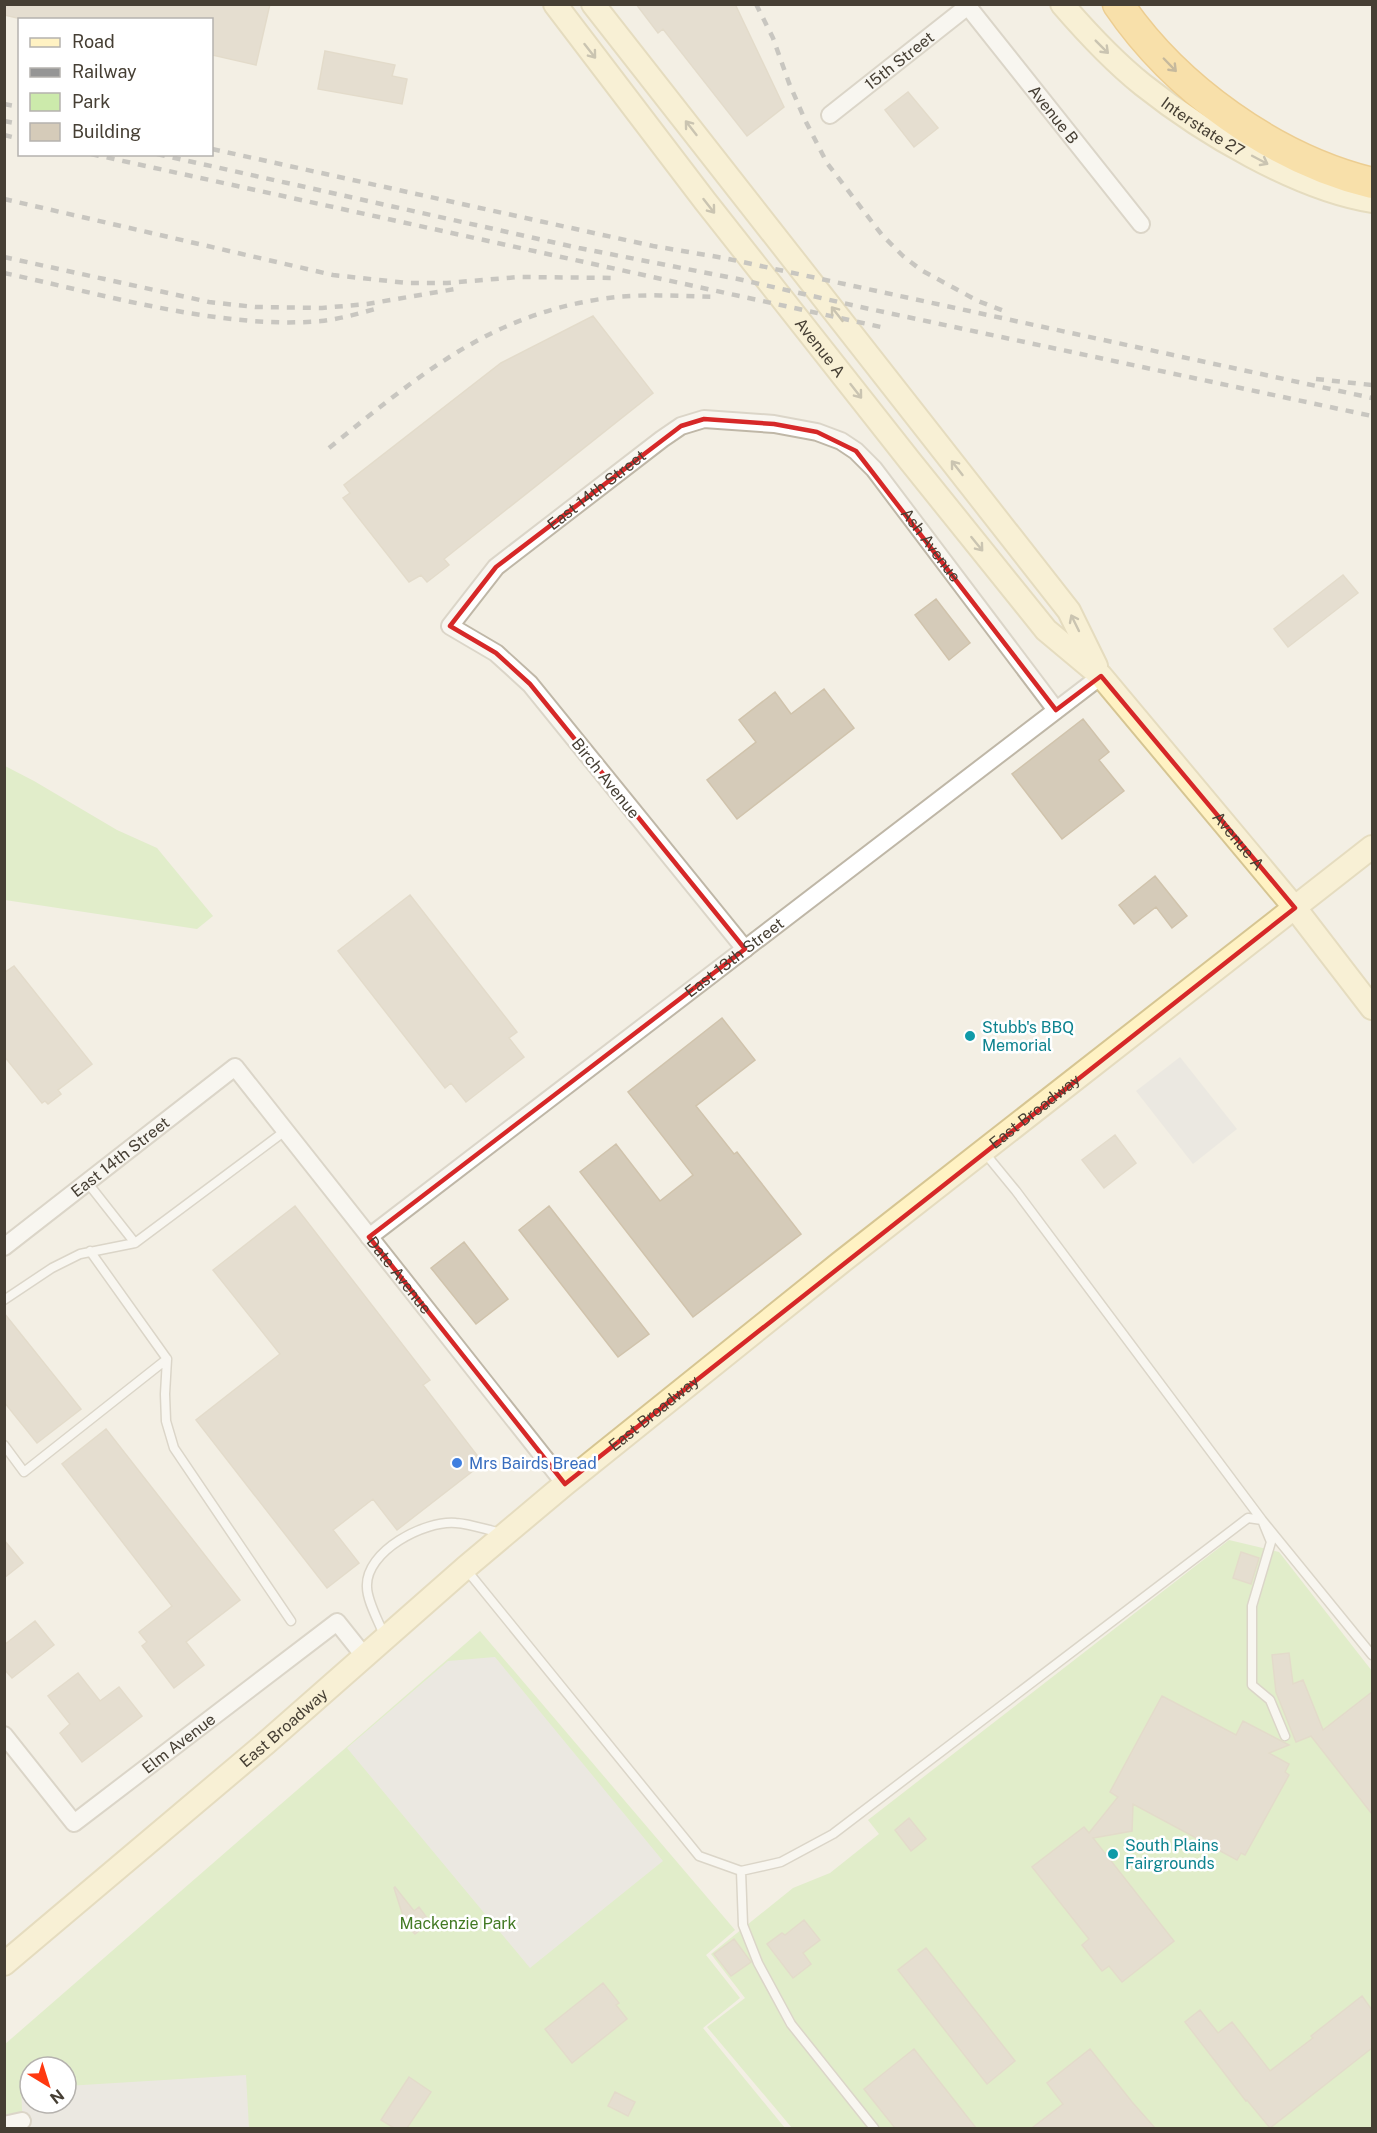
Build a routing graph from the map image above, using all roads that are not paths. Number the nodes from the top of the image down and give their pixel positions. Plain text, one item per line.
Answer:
1 (555, 4) edge
2 (593, 4) edge
3 (1062, 4) edge
4 (1118, 4) edge
5 (967, 5) edge
6 (830, 115) dead end
7 (1372, 183) edge
8 (1372, 201) edge
9 (1141, 224) dead end
10 (774, 424) joint
11 (450, 626) joint
12 (1101, 676) junction
13 (1056, 710) junction
14 (1372, 847) edge
15 (1295, 908) junction
16 (745, 949) junction
17 (1372, 1008) edge
18 (235, 1067) joint
19 (285, 1131) junction
20 (983, 1151) junction
21 (87, 1182) junction
22 (369, 1237) junction
23 (135, 1243) junction
24 (4, 1247) edge
25 (90, 1251) junction
26 (4, 1300) edge
27 (167, 1359) junction
28 (4, 1445) edge
29 (565, 1484) junction
30 (1262, 1520) junction
31 (505, 1534) junction
32 (465, 1568) junction
33 (291, 1621) dead end
34 (385, 1639) junction
35 (1372, 1655) edge
36 (365, 1657) junction
37 (4, 1735) edge
38 (1285, 1736) dead end
39 (741, 1871) junction
40 (4, 1964) edge
41 (22, 2121) dead end
42 (4, 2126) edge
43 (874, 2128) edge

1 -> 12 main road, Avenue A
12 -> 2 main road, Avenue A
3 -> 8 main road, Interstate 27
4 -> 7 highway
5 - 6 street, 15th Street
5 - 9 street, Avenue B
10 - 11 street, East 14th Street
10 - 13 street, Ash Avenue
11 - 16 street, Birch Avenue
12 - 13 street, East 13th Street
12 - 15 main road, Avenue A
13 - 16 street, East 13th Street
14 - 15 main road, East Broadway
15 - 17 main road, Avenue A
15 - 20 main road, East Broadway
16 - 22 street, East 13th Street
18 - 19 street, Date Avenue
18 - 21 street, East 14th Street
19 - 22 street, Date Avenue
19 - 23 lane
20 - 29 main road, East Broadway
20 - 30 lane
21 - 23 lane
21 - 24 street, East 14th Street
22 - 29 street, Date Avenue
23 - 25 lane
25 - 26 lane
25 - 27 lane
27 - 28 lane
27 - 33 lane
29 - 31 main road, East Broadway
30 - 35 lane
30 - 38 lane
30 - 39 lane
31 - 32 main road, East Broadway
31 - 34 lane
32 - 34 main road, East Broadway
32 - 39 lane
34 - 36 main road, East Broadway
36 - 37 street, Elm Avenue
36 - 40 main road, East Broadway
39 - 43 lane
41 - 42 street

